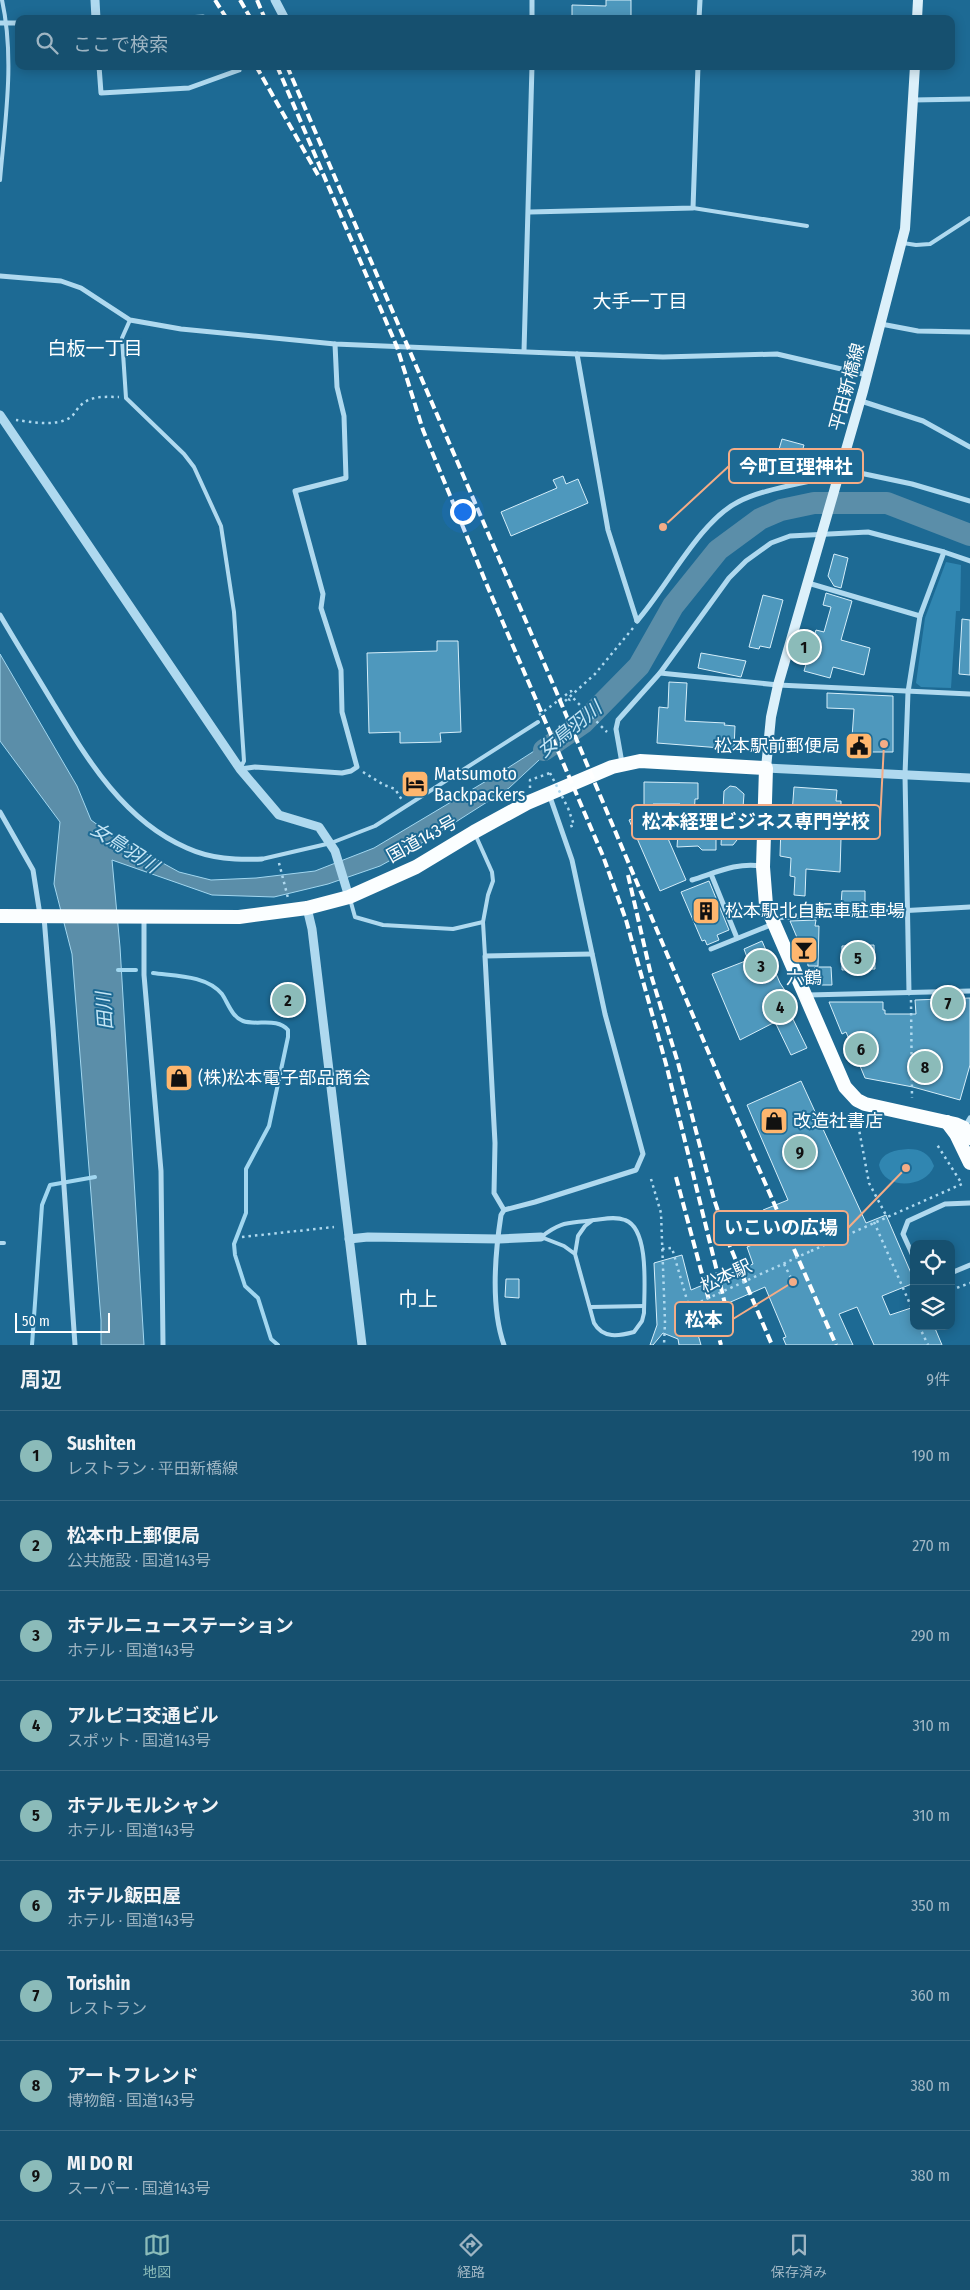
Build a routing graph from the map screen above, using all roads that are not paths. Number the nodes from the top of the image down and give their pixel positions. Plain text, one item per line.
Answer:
1 (2, 0) edge
2 (95, 0) edge
3 (276, 0) edge
4 (532, 0) edge
5 (700, 0) edge
6 (918, 0) edge
7 (96, 15) edge
8 (283, 15) edge
9 (532, 15) edge
10 (699, 15) edge
11 (917, 15) edge
12 (0, 23) edge
13 (8, 23) junction
14 (15, 23) edge
15 (99, 70) edge
16 (239, 70) edge
17 (532, 70) edge
18 (698, 70) edge
19 (915, 70) edge
20 (970, 99) edge
21 (913, 100) junction
22 (0, 180) edge
23 (693, 208) junction
24 (530, 212) junction
25 (970, 218) edge
26 (806, 226) dead end
27 (902, 243) junction
28 (0, 276) edge
29 (130, 320) junction
30 (881, 324) junction
31 (970, 332) edge
32 (335, 344) junction
33 (524, 352) junction
34 (577, 354) junction
35 (868, 375) junction
36 (860, 401) junction
37 (3, 418) edge
38 (970, 447) edge
39 (839, 475) junction
40 (970, 501) edge
41 (822, 535) junction
42 (944, 552) junction
43 (970, 561) edge
44 (808, 582) junction
45 (0, 614) edge
46 (920, 616) junction
47 (660, 673) junction
48 (778, 685) junction
49 (908, 692) junction
50 (970, 694) edge
51 (538, 722) road end
52 (623, 764) junction
53 (766, 768) junction
54 (240, 769) junction
55 (905, 775) junction
56 (970, 778) edge
57 (549, 794) junction
58 (0, 812) edge
59 (474, 832) junction
60 (333, 847) junction
61 (262, 859) joint
62 (763, 866) junction
63 (711, 874) junction
64 (692, 880) dead end
65 (348, 891) junction
66 (970, 907) edge
67 (307, 908) junction
68 (906, 910) junction
69 (0, 916) edge
70 (43, 917) junction
71 (141, 917) junction
72 (772, 921) junction
73 (483, 922) junction
74 (737, 938) junction
75 (713, 946) dead end
76 (592, 954) junction
77 (485, 956) junction
78 (970, 991) edge
79 (910, 992) junction
80 (804, 996) junction
81 (965, 1129) edge
82 (970, 1163) edge
83 (970, 1203) edge
84 (504, 1210) junction
85 (593, 1220) junction
86 (541, 1237) junction
87 (349, 1239) junction
88 (499, 1239) junction
89 (910, 1249) edge
90 (575, 1254) junction
91 (970, 1265) edge
92 (955, 1271) edge
93 (644, 1306) junction
94 (591, 1307) junction
95 (75, 1345) edge
96 (163, 1345) edge
97 (362, 1345) edge
98 (504, 1345) edge

1 - 13 lane
2 - 7 street
3 - 8 street
4 - 9 street
5 - 10 street
6 - 11 main road
12 - 13 street
13 - 14 street
13 - 22 lane
15 - 16 street
17 - 24 street
18 - 23 street
19 - 21 main road, 平田新橋線
20 - 21 street
21 - 27 main road, 平田新橋線
23 - 24 street
23 - 26 lane
24 - 33 street
25 - 27 lane
27 - 30 main road, 平田新橋線
28 - 29 street
29 - 32 street
29 - 54 lane
30 - 31 street
30 - 35 main road, 平田新橋線
32 - 33 street
32 - 54 street
33 - 34 street
34 - 35 street
34 - 39 street
35 - 36 main road, 平田新橋線
36 - 38 street
36 - 39 main road, 平田新橋線
37 - 54 street
39 - 40 street
39 - 41 main road, 平田新橋線
41 - 42 street
41 - 44 main road, 平田新橋線
41 - 47 street
42 - 43 street
42 - 46 street
44 - 46 street
44 - 48 main road, 平田新橋線
45 - 61 street
46 - 49 street
47 - 48 street
47 - 52 street
48 - 49 street
48 - 53 main road, 平田新橋線
49 - 50 street
49 - 55 street
51 - 60 lane
52 - 53 highway, 国道143号
52 - 57 highway, 国道143号
53 - 55 street
53 - 62 highway
54 - 60 street
55 - 56 street
55 - 68 street
57 - 59 highway, 国道143号
57 - 76 street
58 - 70 street
59 - 65 highway, 国道143号
59 - 73 lane
60 - 61 lane
60 - 65 street
62 - 63 street
62 - 72 highway
63 - 64 street
63 - 74 street
65 - 67 highway, 国道143号
65 - 73 lane
66 - 68 street
67 - 71 highway, 国道143号
67 - 87 street
68 - 72 street
68 - 79 street
69 - 70 highway, 国道143号
70 - 71 highway, 国道143号
70 - 95 street
71 - 96 street
72 - 74 street
72 - 80 highway
73 - 77 lane
74 - 75 street
76 - 77 street
76 - 84 street
77 - 84 street
78 - 79 street
79 - 80 street
80 - 81 highway
81 - 82 highway
83 - 89 street
84 - 88 street
85 - 86 lane
85 - 90 lane
85 - 93 lane
86 - 88 street
86 - 90 lane
87 - 88 street
87 - 97 street
88 - 98 street
90 - 94 lane
91 - 92 street
93 - 94 lane
93 - 94 lane

